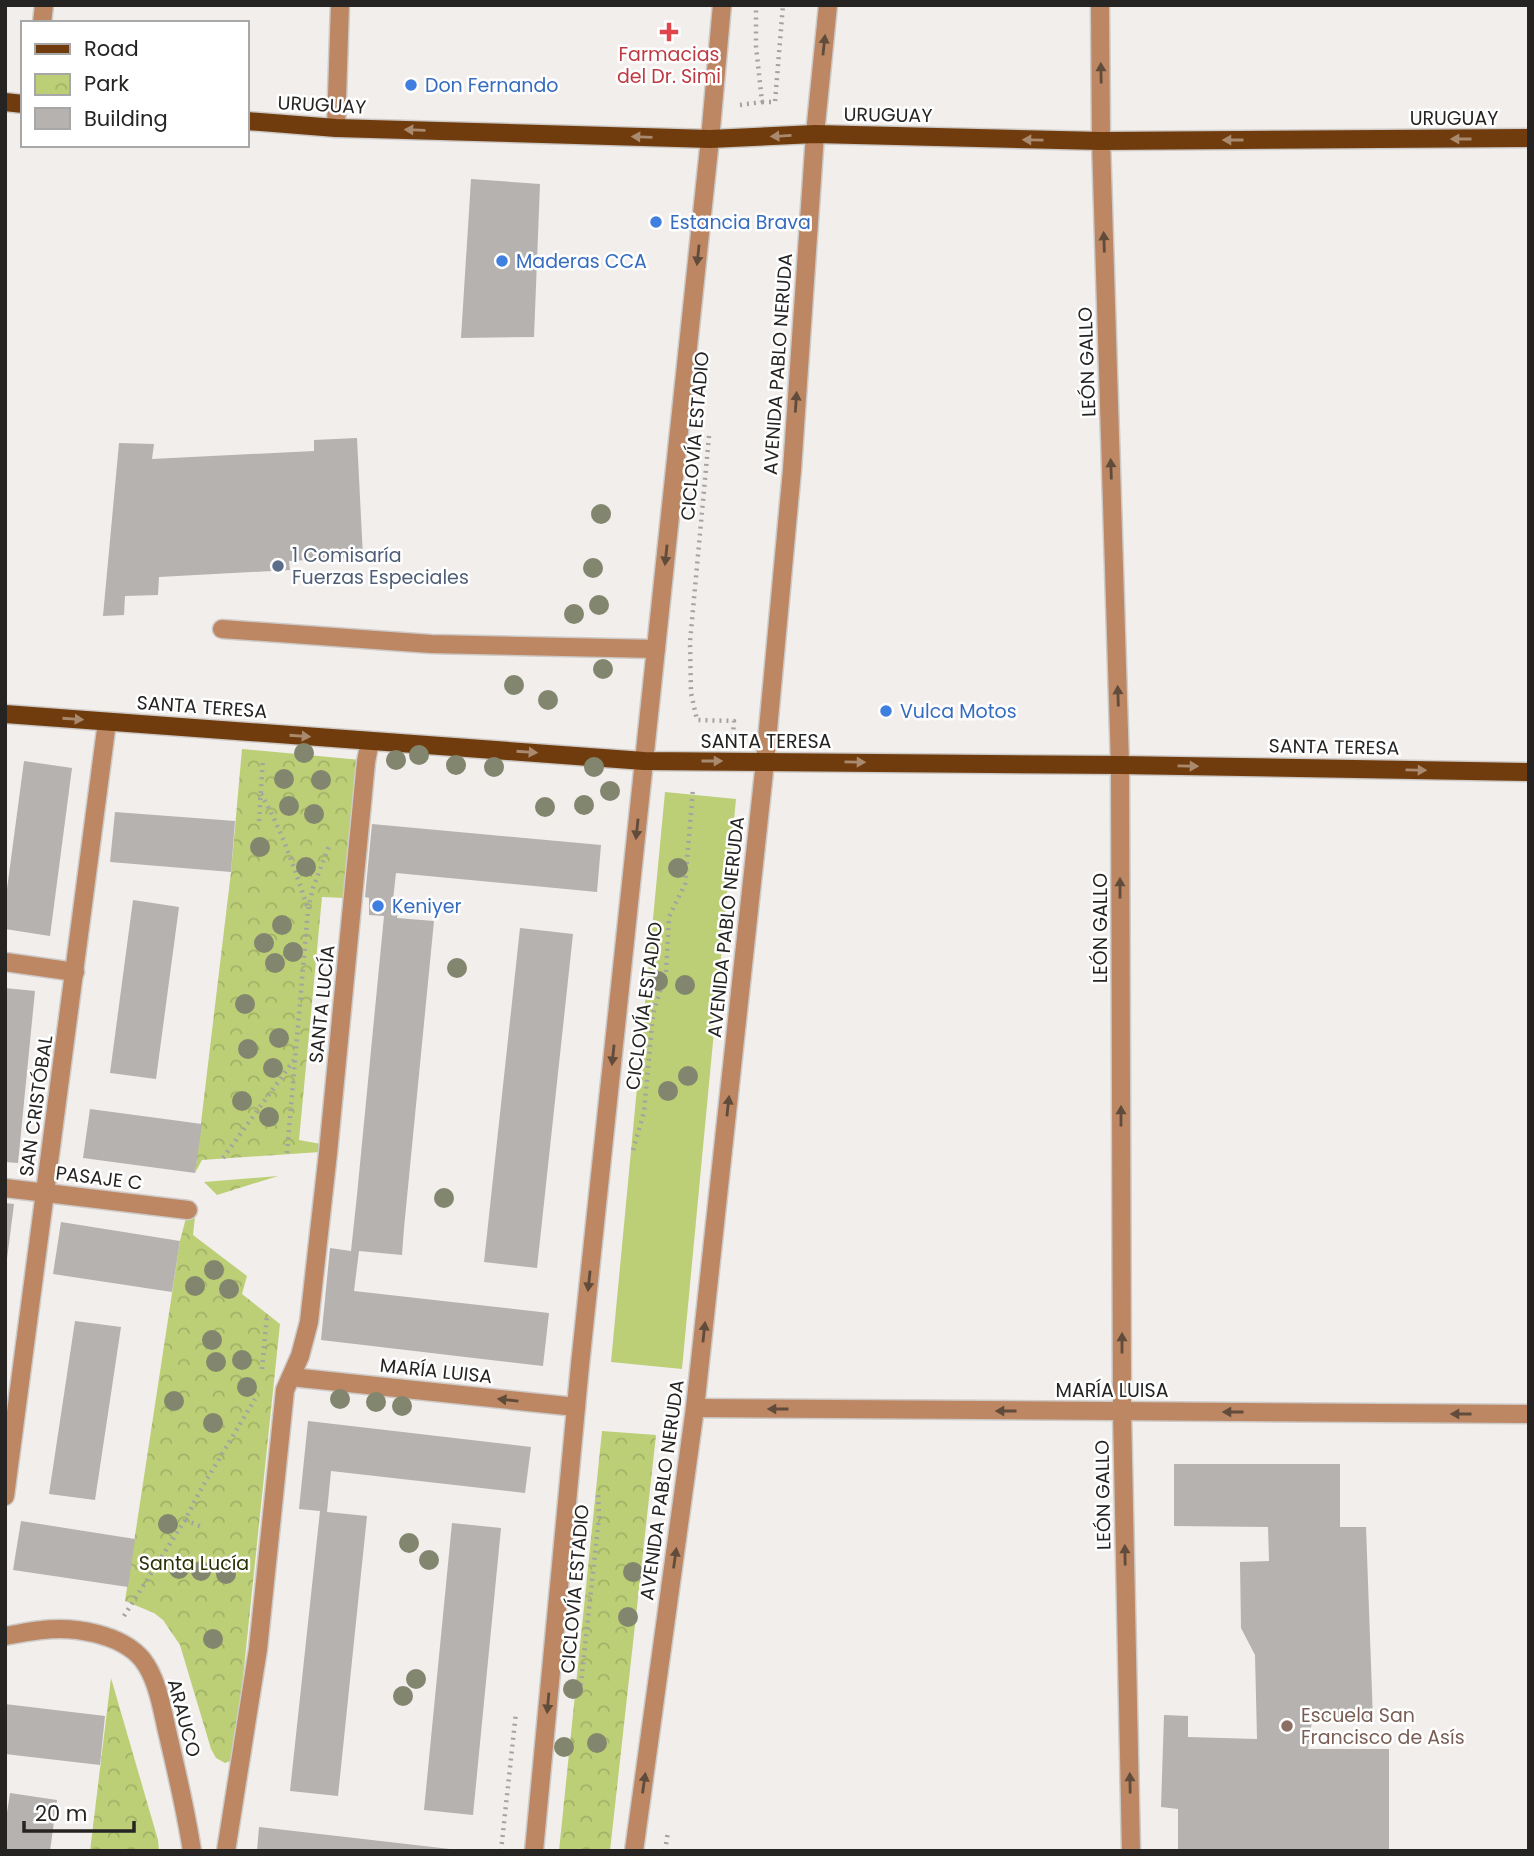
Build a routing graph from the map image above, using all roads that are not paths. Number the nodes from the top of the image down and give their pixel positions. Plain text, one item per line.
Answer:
1 (340, 5) edge
2 (722, 5) edge
3 (828, 5) edge
4 (1100, 5) edge
5 (248, 121) edge
6 (336, 128) junction
7 (815, 134) junction
8 (1529, 138) edge
9 (710, 139) junction
10 (1101, 141) junction
11 (222, 629) dead end
12 (656, 649) junction
13 (5, 714) edge
14 (107, 722) junction
15 (370, 741) junction
16 (644, 761) junction
17 (765, 762) junction
18 (1120, 765) junction
19 (1529, 772) edge
20 (5, 962) edge
21 (75, 972) junction
22 (5, 1188) edge
23 (46, 1192) junction
24 (188, 1210) dead end
25 (291, 1377) junction
26 (576, 1407) junction
27 (695, 1408) junction
28 (1122, 1412) junction
29 (1529, 1414) edge
30 (5, 1496) edge
31 (5, 1636) edge
32 (192, 1851) edge
33 (226, 1851) edge
34 (534, 1851) edge
35 (634, 1851) edge
36 (1131, 1851) edge

1 - 6 street
2 - 9 street
7 -> 3 street, AVENIDA PABLO NERUDA
10 -> 4 street, LEÓN GALLO
5 - 6 main road, URUGUAY
9 -> 6 main road, URUGUAY
7 -> 9 main road, URUGUAY
10 -> 7 main road, URUGUAY
17 -> 7 street, AVENIDA PABLO NERUDA
8 -> 10 main road, URUGUAY
9 -> 12 street
18 -> 10 street, LEÓN GALLO
11 - 12 street
12 - 16 street
13 -> 14 main road, SANTA TERESA
14 -> 15 main road, SANTA TERESA
14 - 21 street, SAN CRISTÓBAL
15 -> 16 main road, SANTA TERESA
15 - 25 street, SANTA LUCÍA
16 -> 17 main road, SANTA TERESA
16 -> 26 street
17 -> 18 main road, SANTA TERESA
27 -> 17 street, AVENIDA PABLO NERUDA
18 -> 19 main road, SANTA TERESA
28 -> 18 street, LEÓN GALLO
20 - 21 street
21 - 23 street, SAN CRISTÓBAL
22 - 23 street, PASAJE C
23 - 24 street, PASAJE C
23 - 30 street, SAN CRISTÓBAL
26 -> 25 street, MARÍA LUISA
25 - 33 street, SANTA LUCÍA
26 -> 34 street
28 -> 27 street, MARÍA LUISA
35 -> 27 street, AVENIDA PABLO NERUDA
29 -> 28 street, MARÍA LUISA
36 -> 28 street, LEÓN GALLO
31 - 32 street, ARAUCO

